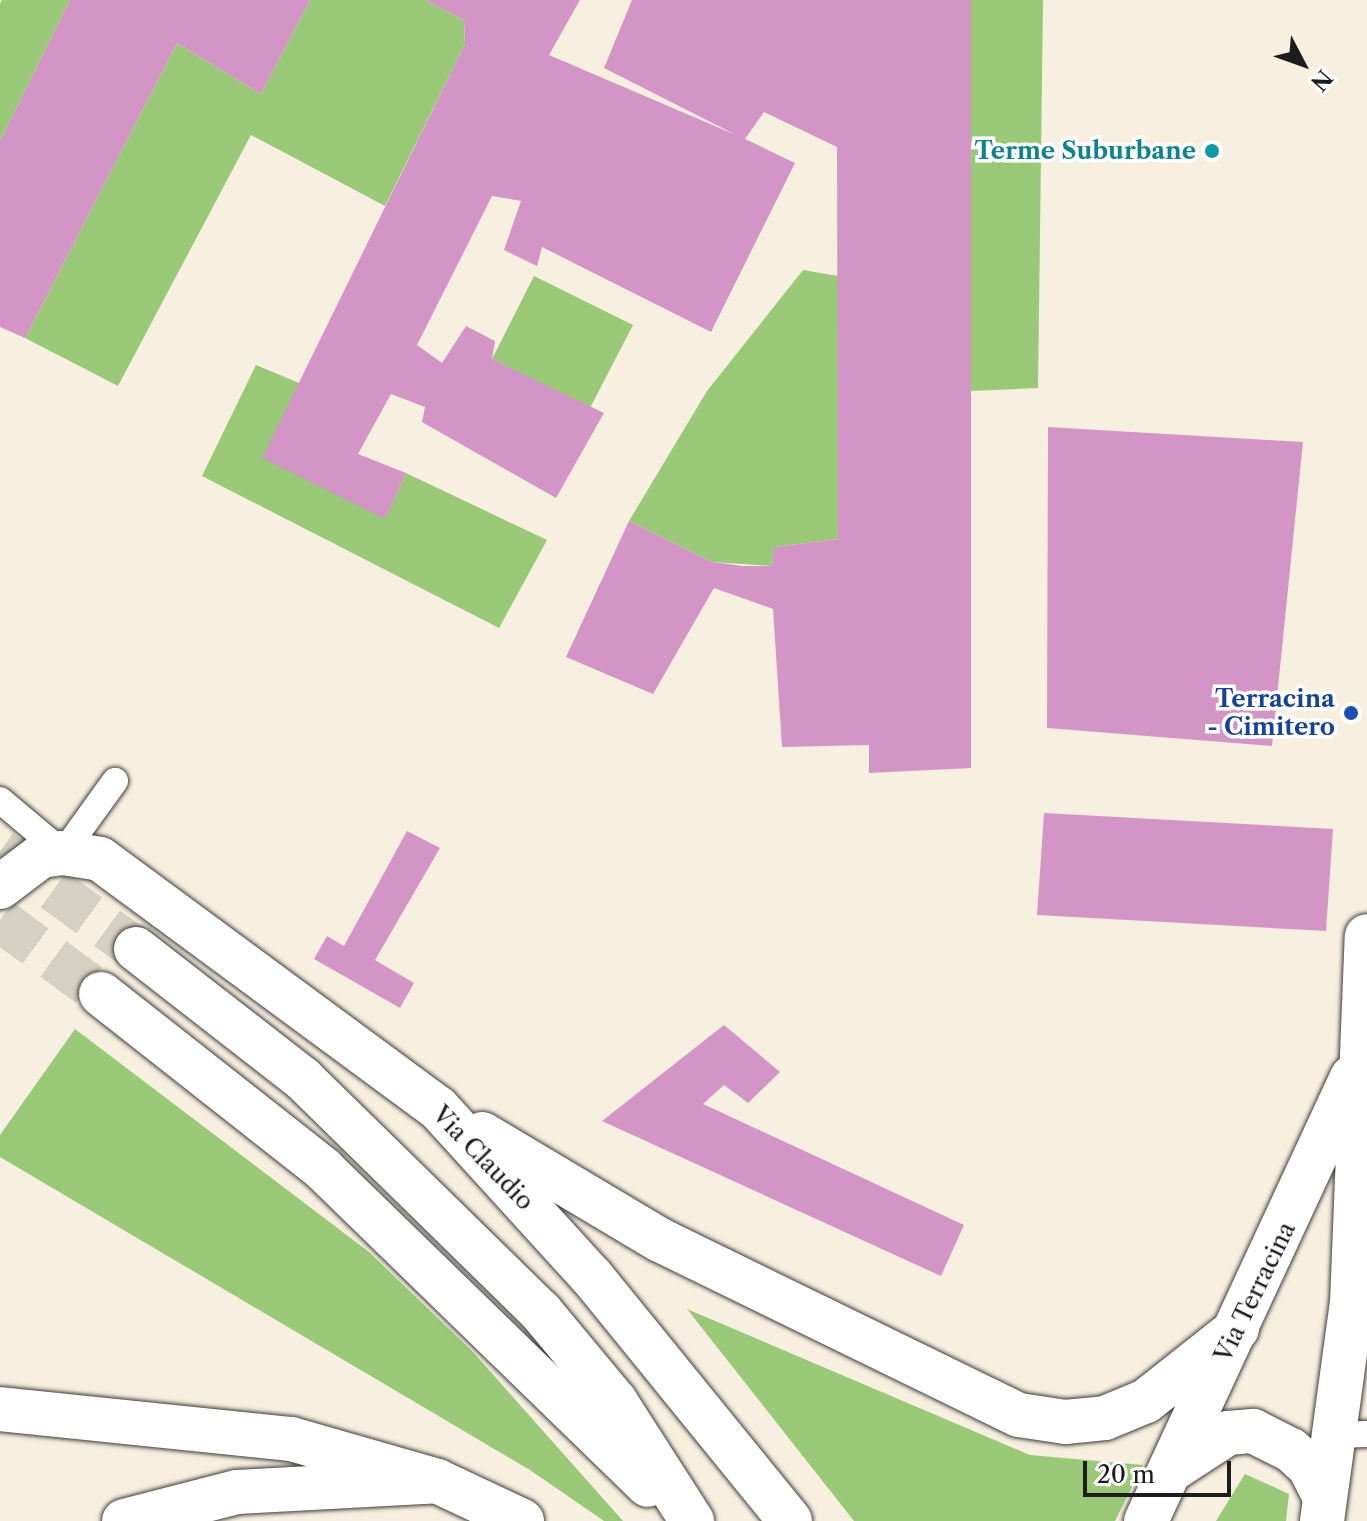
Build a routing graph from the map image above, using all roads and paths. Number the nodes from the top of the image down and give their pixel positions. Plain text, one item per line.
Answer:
1 (115, 781) dead end
2 (0, 800) edge
3 (63, 853) junction
4 (0, 887) edge
5 (1367, 936) edge
6 (136, 949) tunnel mouth
7 (101, 994) tunnel mouth
8 (1360, 1061) junction
9 (438, 1108) junction
10 (1363, 1153) edge
11 (1360, 1304) edge
12 (1237, 1329) junction
13 (0, 1409) edge
14 (1351, 1434) edge
15 (1169, 1472) junction
16 (437, 1481) junction
17 (1323, 1508) edge
18 (124, 1521) edge
19 (522, 1521) edge
20 (684, 1521) edge
21 (692, 1521) edge
22 (790, 1521) edge
23 (1146, 1521) edge

1 - 3 lane
2 - 3 lane
3 - 4 main road
3 - 9 main road, Via Claudio
5 - 8 main road, Via Terracina
6 - 21 main road
7 - 20 main road
8 - 10 main road, Via Terracina
8 - 12 main road, Via Terracina
9 - 12 main road
9 - 22 main road, Via Claudio
10 - 11 main road, Via Terracina
11 - 14 main road, Via Terracina
12 - 15 main road, Via Terracina
13 - 16 main road
14 - 17 main road, Via Terracina
15 - 17 main road
15 - 23 main road, Via Terracina
16 - 18 main road
16 - 19 main road

